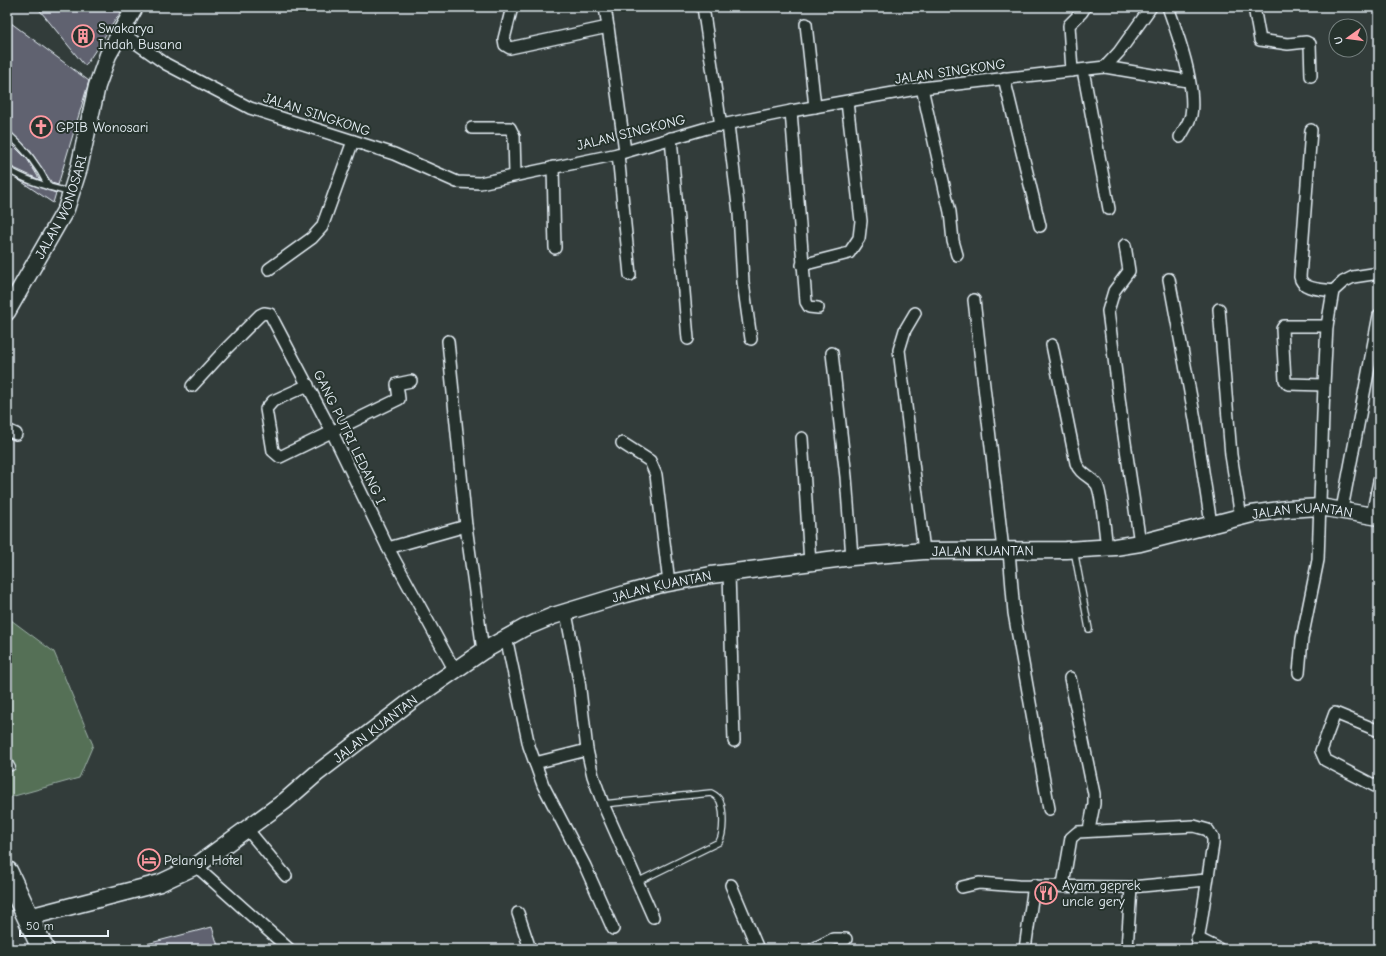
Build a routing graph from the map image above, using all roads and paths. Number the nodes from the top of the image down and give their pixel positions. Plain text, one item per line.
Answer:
1 (134, 7) edge
2 (512, 7) edge
3 (606, 7) edge
4 (703, 7) edge
5 (1085, 7) edge
6 (1151, 7) edge
7 (1168, 7) edge
8 (1254, 7) edge
9 (806, 24) dead end
10 (608, 27) junction
11 (119, 31) junction
12 (1105, 67) junction
13 (1077, 70) junction
14 (1311, 76) dead end
15 (1004, 78) junction
16 (1188, 81) junction
17 (922, 88) junction
18 (847, 102) junction
19 (815, 107) junction
20 (791, 111) junction
21 (725, 125) junction
22 (472, 128) dead end
23 (1311, 130) dead end
24 (7, 133) edge
25 (1180, 137) dead end
26 (671, 138) junction
27 (353, 141) junction
28 (621, 153) junction
29 (553, 167) junction
30 (7, 169) edge
31 (515, 175) junction
32 (49, 187) junction
33 (71, 193) junction
34 (1109, 210) dead end
35 (1040, 226) dead end
36 (1125, 245) dead end
37 (555, 248) dead end
38 (957, 255) dead end
39 (802, 265) junction
40 (269, 269) dead end
41 (1379, 272) edge
42 (630, 275) dead end
43 (1169, 278) dead end
44 (1333, 291) junction
45 (974, 300) dead end
46 (818, 308) dead end
47 (1219, 309) dead end
48 (7, 312) edge
49 (915, 313) dead end
50 (1379, 315) edge
51 (1327, 326) junction
52 (688, 339) dead end
53 (751, 339) dead end
54 (448, 341) dead end
55 (1052, 345) dead end
56 (832, 354) dead end
57 (410, 381) dead end
58 (308, 385) junction
59 (1324, 385) junction
60 (192, 386) dead end
61 (332, 432) junction
62 (802, 438) dead end
63 (622, 443) dead end
64 (1379, 481) edge
65 (1320, 507) junction
66 (1342, 509) junction
67 (1376, 516) edge
68 (1241, 517) junction
69 (1211, 524) junction
70 (466, 526) junction
71 (1140, 543) junction
72 (388, 548) junction
73 (1107, 548) junction
74 (1006, 550) junction
75 (1074, 550) junction
76 (924, 551) junction
77 (852, 557) junction
78 (810, 562) junction
79 (729, 573) junction
80 (669, 583) junction
81 (566, 612) junction
82 (1089, 629) dead end
83 (506, 637) junction
84 (483, 651) junction
85 (456, 671) junction
86 (1299, 673) dead end
87 (1070, 678) dead end
88 (1379, 731) edge
89 (734, 741) dead end
90 (587, 750) junction
91 (7, 758) edge
92 (535, 763) junction
93 (7, 769) edge
94 (1379, 788) edge
95 (603, 804) junction
96 (1049, 809) dead end
97 (247, 829) junction
98 (1089, 830) junction
99 (196, 866) junction
100 (7, 872) edge
101 (286, 876) dead end
102 (1206, 880) junction
103 (637, 882) junction
104 (731, 885) dead end
105 (1063, 885) junction
106 (1034, 886) junction
107 (962, 887) dead end
108 (1132, 887) junction
109 (7, 900) edge
110 (518, 913) dead end
111 (29, 917) junction
112 (653, 917) dead end
113 (613, 929) dead end
114 (846, 938) dead end
115 (1197, 944) edge
116 (32, 949) edge
117 (44, 949) edge
118 (289, 949) edge
119 (530, 949) edge
120 (758, 949) edge
121 (813, 949) edge
122 (1025, 949) edge
123 (1127, 949) edge
124 (1219, 949) edge

1 - 11 street, JALAN WONOSARI
2 - 10 street
3 - 10 street
4 - 21 street
5 - 13 street
6 - 12 street
7 - 16 street
8 - 14 street
9 - 19 street
10 - 28 street
11 - 27 street, JALAN SINGKONG
11 - 33 street, JALAN WONOSARI
12 - 13 street, JALAN SINGKONG
12 - 16 street, JALAN SINGKONG
13 - 15 street, JALAN SINGKONG
13 - 34 street
15 - 17 street, JALAN SINGKONG
15 - 35 street
16 - 25 street
17 - 18 street, JALAN SINGKONG
17 - 38 street
18 - 19 street, JALAN SINGKONG
18 - 39 street
19 - 20 street, JALAN SINGKONG
20 - 21 street, JALAN SINGKONG
20 - 39 street
21 - 26 street, JALAN SINGKONG
21 - 53 street
22 - 31 street
23 - 44 street
24 - 32 lane
26 - 28 street, JALAN SINGKONG
26 - 52 street
27 - 31 street, JALAN SINGKONG
27 - 40 street
28 - 29 street, JALAN SINGKONG
28 - 42 street
29 - 31 street, JALAN SINGKONG
29 - 37 street
30 - 32 lane
32 - 33 lane
33 - 48 street, JALAN WONOSARI
36 - 71 street
39 - 46 street
41 - 44 street
43 - 69 street
44 - 51 street
45 - 74 street
47 - 68 street
49 - 76 street
50 - 66 street
51 - 59 street
51 - 59 street
54 - 70 street
55 - 73 street
56 - 77 street
57 - 61 street
58 - 60 street, GANG PUTRI LEDANG I
58 - 61 street, GANG PUTRI LEDANG I
58 - 61 street
59 - 65 street
61 - 72 street, GANG PUTRI LEDANG I
62 - 78 street
63 - 80 street
64 - 67 street
65 - 66 street, JALAN KUANTAN
65 - 68 street, JALAN KUANTAN
65 - 86 street
66 - 67 street, JALAN KUANTAN
68 - 69 street, JALAN KUANTAN
69 - 71 street, JALAN KUANTAN
70 - 72 street
70 - 84 street
71 - 73 street, JALAN KUANTAN
72 - 85 street, GANG PUTRI LEDANG I
73 - 75 street, JALAN KUANTAN
74 - 75 street, JALAN KUANTAN
74 - 76 street, JALAN KUANTAN
74 - 96 street
75 - 82 lane
76 - 77 street, JALAN KUANTAN
77 - 78 street, JALAN KUANTAN
78 - 79 street, JALAN KUANTAN
79 - 80 street, JALAN KUANTAN
79 - 89 street
80 - 81 street, JALAN KUANTAN
81 - 83 street, JALAN KUANTAN
81 - 90 street
83 - 84 street, JALAN KUANTAN
83 - 92 street
84 - 85 street, JALAN KUANTAN
85 - 97 street, JALAN KUANTAN
87 - 98 street
88 - 94 street
90 - 92 street
90 - 95 street
91 - 93 lane
92 - 113 street
95 - 103 street
95 - 103 lane
97 - 99 street, JALAN KUANTAN
97 - 101 street
98 - 102 street
98 - 105 street
99 - 111 street, JALAN KUANTAN
99 - 118 street
100 - 111 highway
102 - 108 street
102 - 115 street
103 - 112 street
104 - 120 street
105 - 106 street
105 - 108 street
106 - 107 street
106 - 122 street
108 - 123 street
109 - 116 highway
110 - 119 street
111 - 117 highway
114 - 121 street
115 - 124 street

